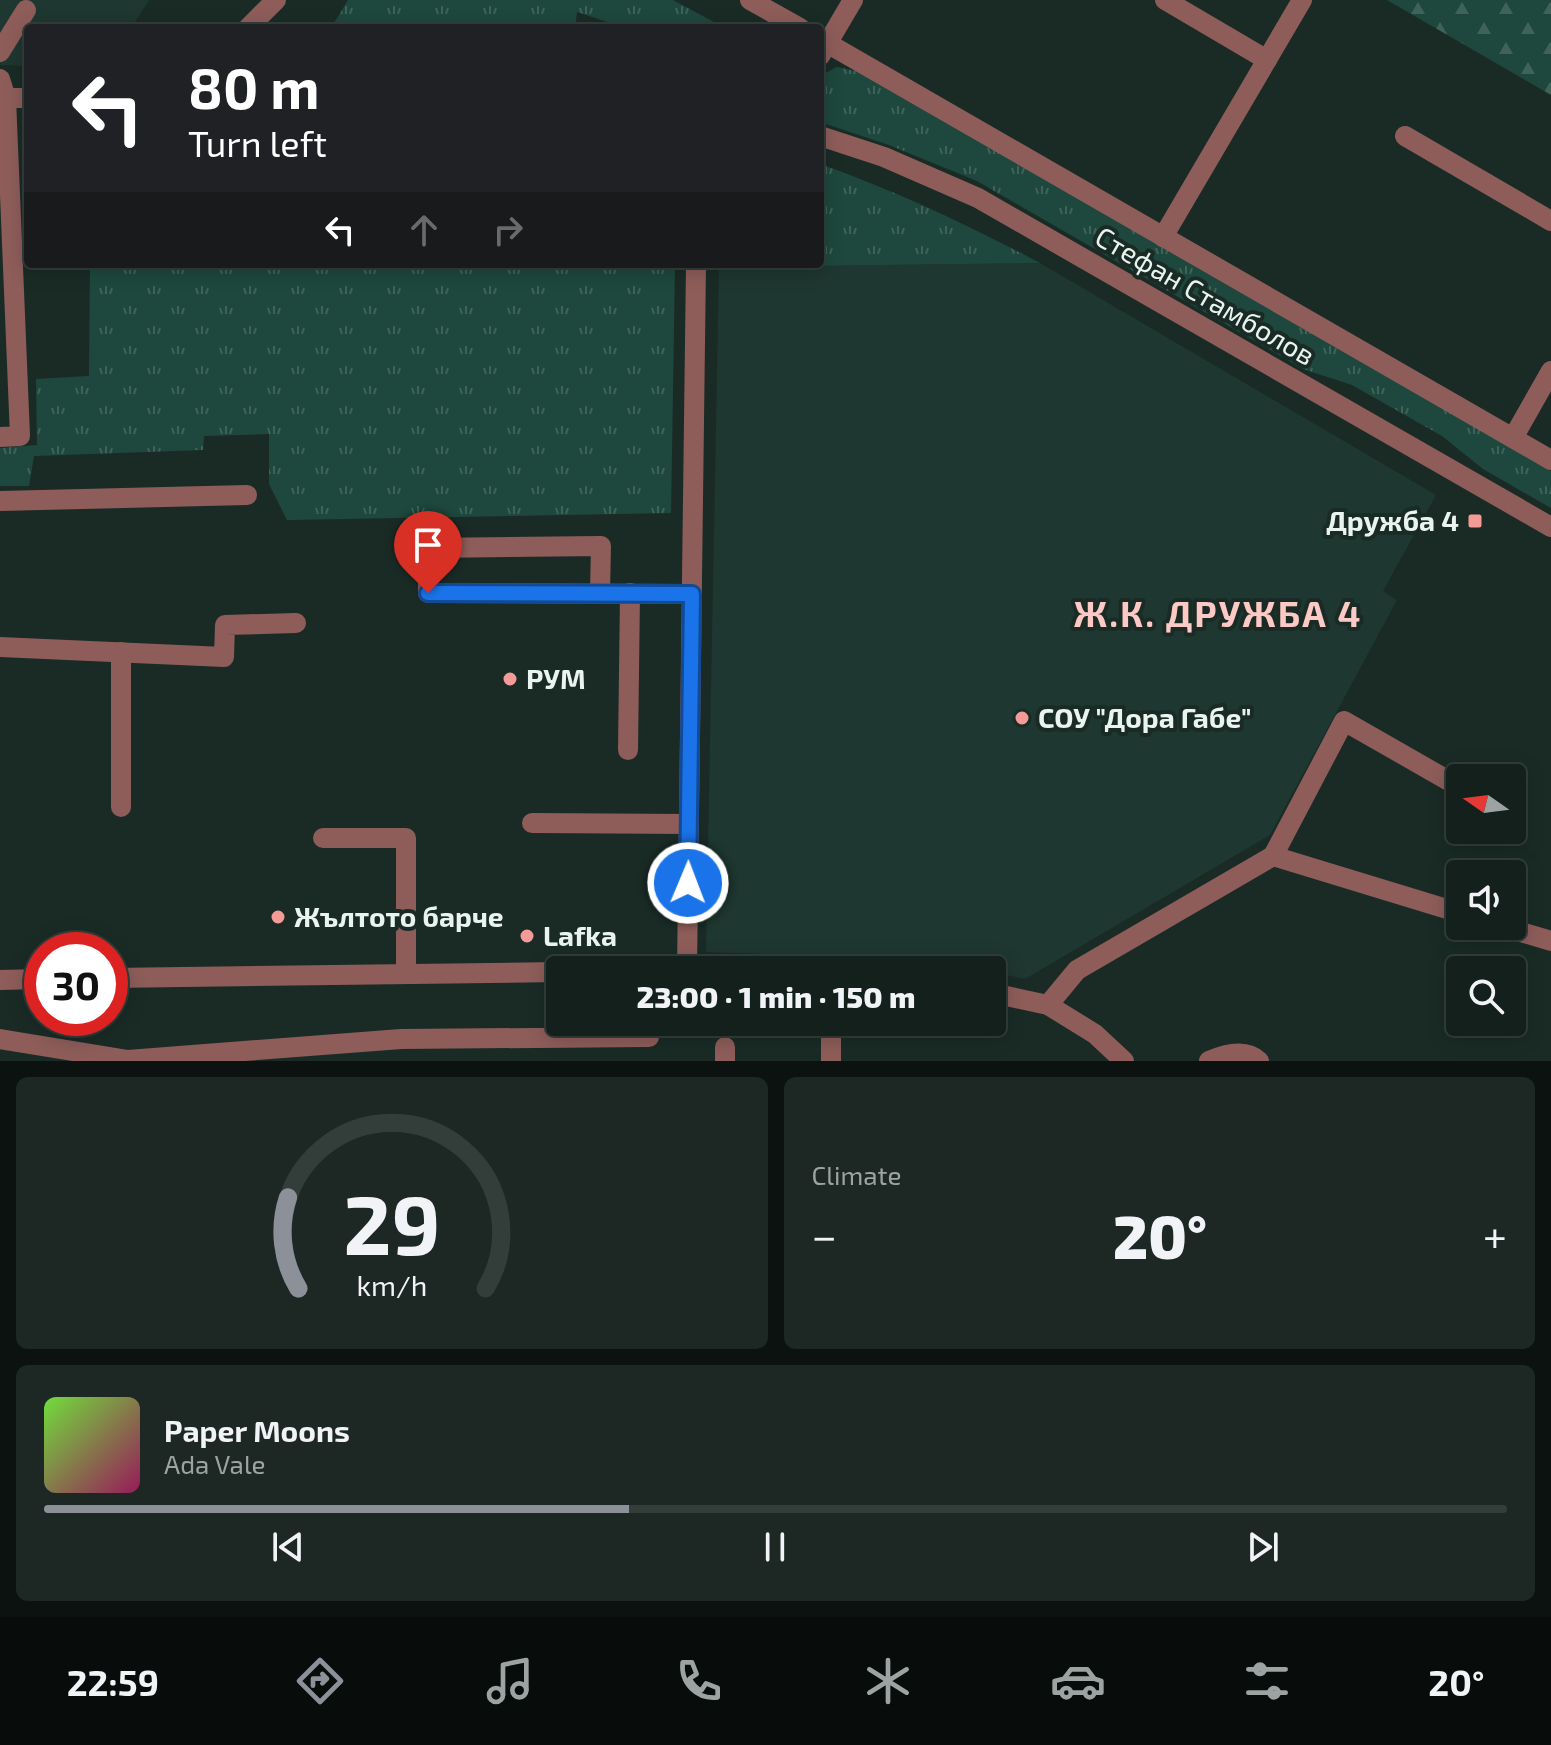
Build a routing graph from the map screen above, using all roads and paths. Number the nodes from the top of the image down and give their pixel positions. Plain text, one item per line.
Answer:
1 (276, 0) edge
2 (750, 0) edge
3 (853, 0) edge
4 (1165, 0) edge
5 (1302, 0) edge
6 (26, 10) dead end
7 (252, 24) edge
8 (793, 24) edge
9 (824, 43) edge
10 (824, 47) edge
11 (0, 52) edge
12 (1267, 60) junction
13 (2, 92) edge
14 (24, 97) edge
15 (1405, 136) dead end
16 (824, 137) edge
17 (18, 157) edge
18 (1551, 221) edge
19 (1163, 237) junction
20 (696, 268) edge
21 (8, 355) edge
22 (1551, 371) edge
23 (0, 437) edge
24 (1513, 438) junction
25 (1551, 460) edge
26 (247, 495) dead end
27 (0, 501) edge
28 (1551, 527) edge
29 (600, 593) junction
30 (630, 593) junction
31 (692, 594) junction
32 (296, 623) dead end
33 (0, 647) edge
34 (121, 652) junction
35 (628, 750) dead end
36 (1446, 779) edge
37 (121, 807) dead end
38 (532, 823) dead end
39 (689, 824) junction
40 (323, 838) dead end
41 (1273, 856) junction
42 (1446, 909) edge
43 (1526, 934) edge
44 (1551, 941) edge
45 (687, 956) edge
46 (546, 972) edge
47 (406, 974) junction
48 (128, 978) edge
49 (24, 979) edge
50 (0, 980) edge
51 (1006, 996) edge
52 (1048, 1005) junction
53 (831, 1036) edge
54 (649, 1037) dead end
55 (0, 1039) edge
56 (214, 1058) edge
57 (831, 1061) edge
58 (1124, 1061) edge
59 (1209, 1061) edge
60 (1259, 1061) edge

1 - 7 street
2 - 8 street
3 - 9 street
4 - 12 street
5 - 12 street
6 - 11 street
10 - 19 street
12 - 19 street
13 - 14 street
13 - 17 street
15 - 18 street
16 - 28 street, Стефан Стамболов
17 - 21 street
19 - 24 street
20 - 31 street
21 - 23 street
22 - 24 street
24 - 25 street
26 - 27 street
29 - 29 street
29 - 30 street
30 - 31 street
30 - 35 street
31 - 39 street
32 - 34 street
33 - 34 street
34 - 37 street
36 - 41 street
38 - 39 street
39 - 45 street
40 - 47 street
41 - 42 street
41 - 52 street
43 - 44 street
46 - 47 street
47 - 48 street
49 - 50 street
51 - 52 street
52 - 58 street
53 - 57 street
54 - 56 street
55 - 56 street
59 - 60 street

